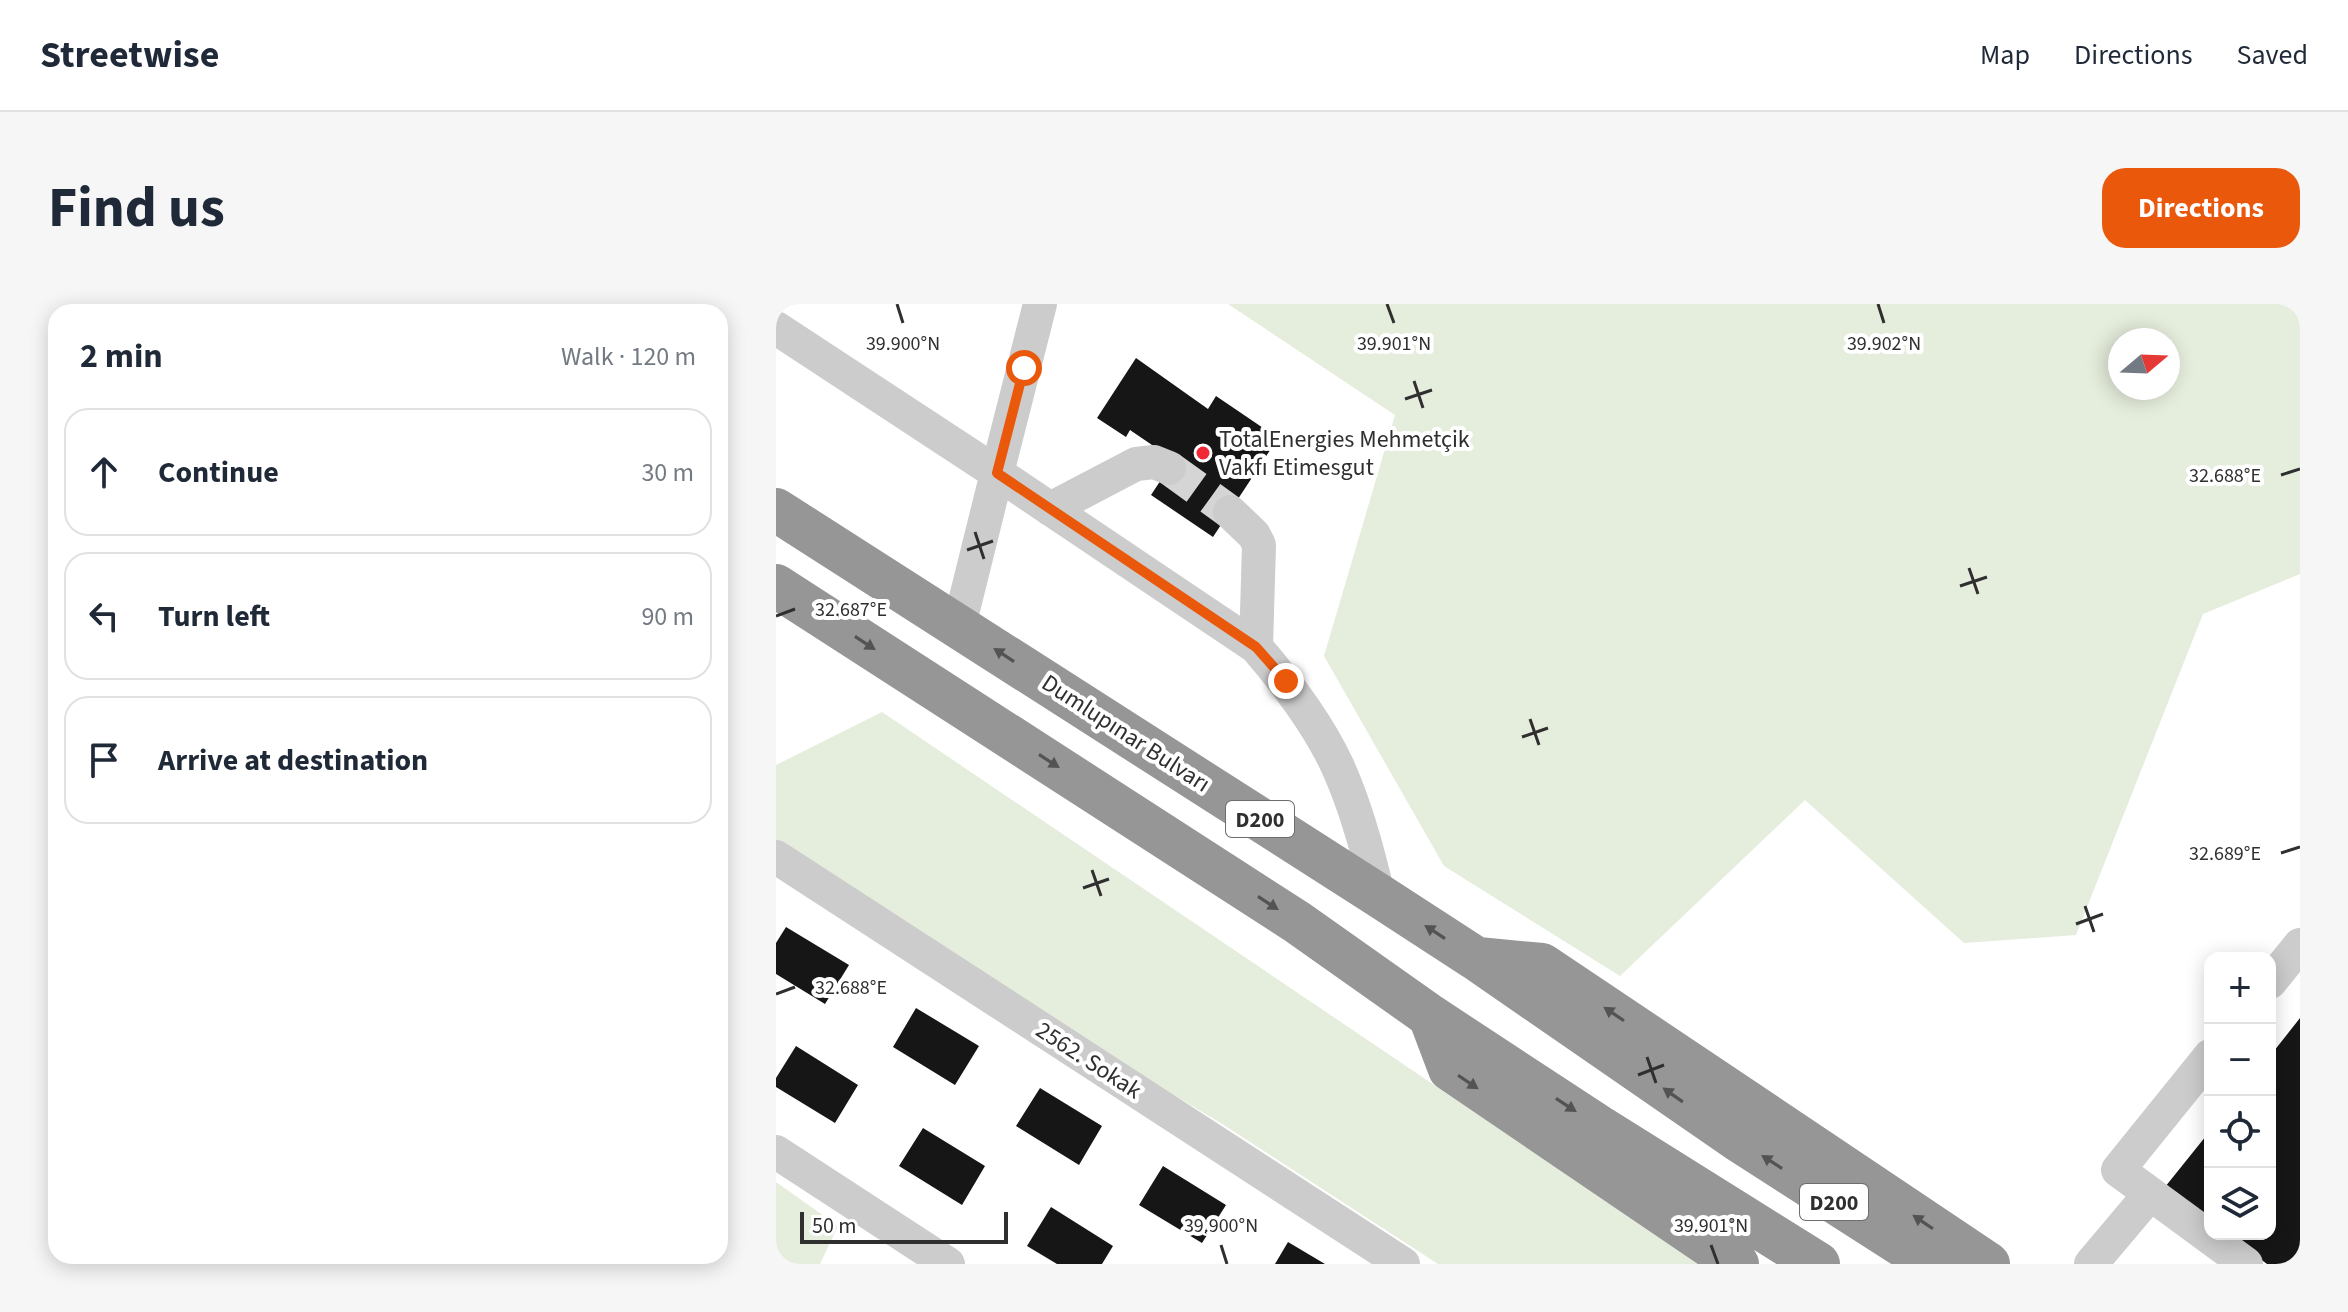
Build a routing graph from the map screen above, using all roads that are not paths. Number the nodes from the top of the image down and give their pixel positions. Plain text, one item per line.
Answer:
1 (1040, 304) edge
2 (776, 328) edge
3 (1169, 468) tunnel mouth
4 (997, 473) junction
5 (1050, 509) junction
6 (776, 510) edge
7 (1230, 512) tunnel mouth
8 (776, 586) edge
9 (959, 626) junction
10 (1256, 647) junction
11 (776, 857) edge
12 (1378, 895) junction
13 (2300, 945) edge
14 (1475, 958) junction
15 (2276, 975) edge
16 (1430, 1016) junction
17 (2204, 1063) edge
18 (776, 1152) edge
19 (2150, 1194) junction
20 (940, 1262) edge
21 (1403, 1264) edge
22 (1737, 1264) edge
23 (1818, 1264) edge
24 (1932, 1264) edge
25 (1988, 1264) edge
26 (2091, 1264) edge
27 (2246, 1264) edge

1 - 4 street
2 - 4 street
3 - 5 street
4 - 5 street
4 - 9 street
5 - 10 street
6 - 9 highway, Dumlupınar Bulvarı / D200
7 - 10 street
8 -> 16 highway, D200
12 -> 9 highway, Dumlupınar Bulvarı / D200
10 - 12 street
11 - 21 street, 2562. Sokak
14 -> 12 highway, Dumlupınar Bulvarı / D200
13 - 15 street
24 -> 14 highway, Dumlupınar Bulvarı / D200
25 -> 14 highway, Dumlupınar Bulvarı
16 -> 22 highway
16 -> 23 highway, D200
17 - 19 street
18 - 20 street
19 - 26 street
19 - 27 street

